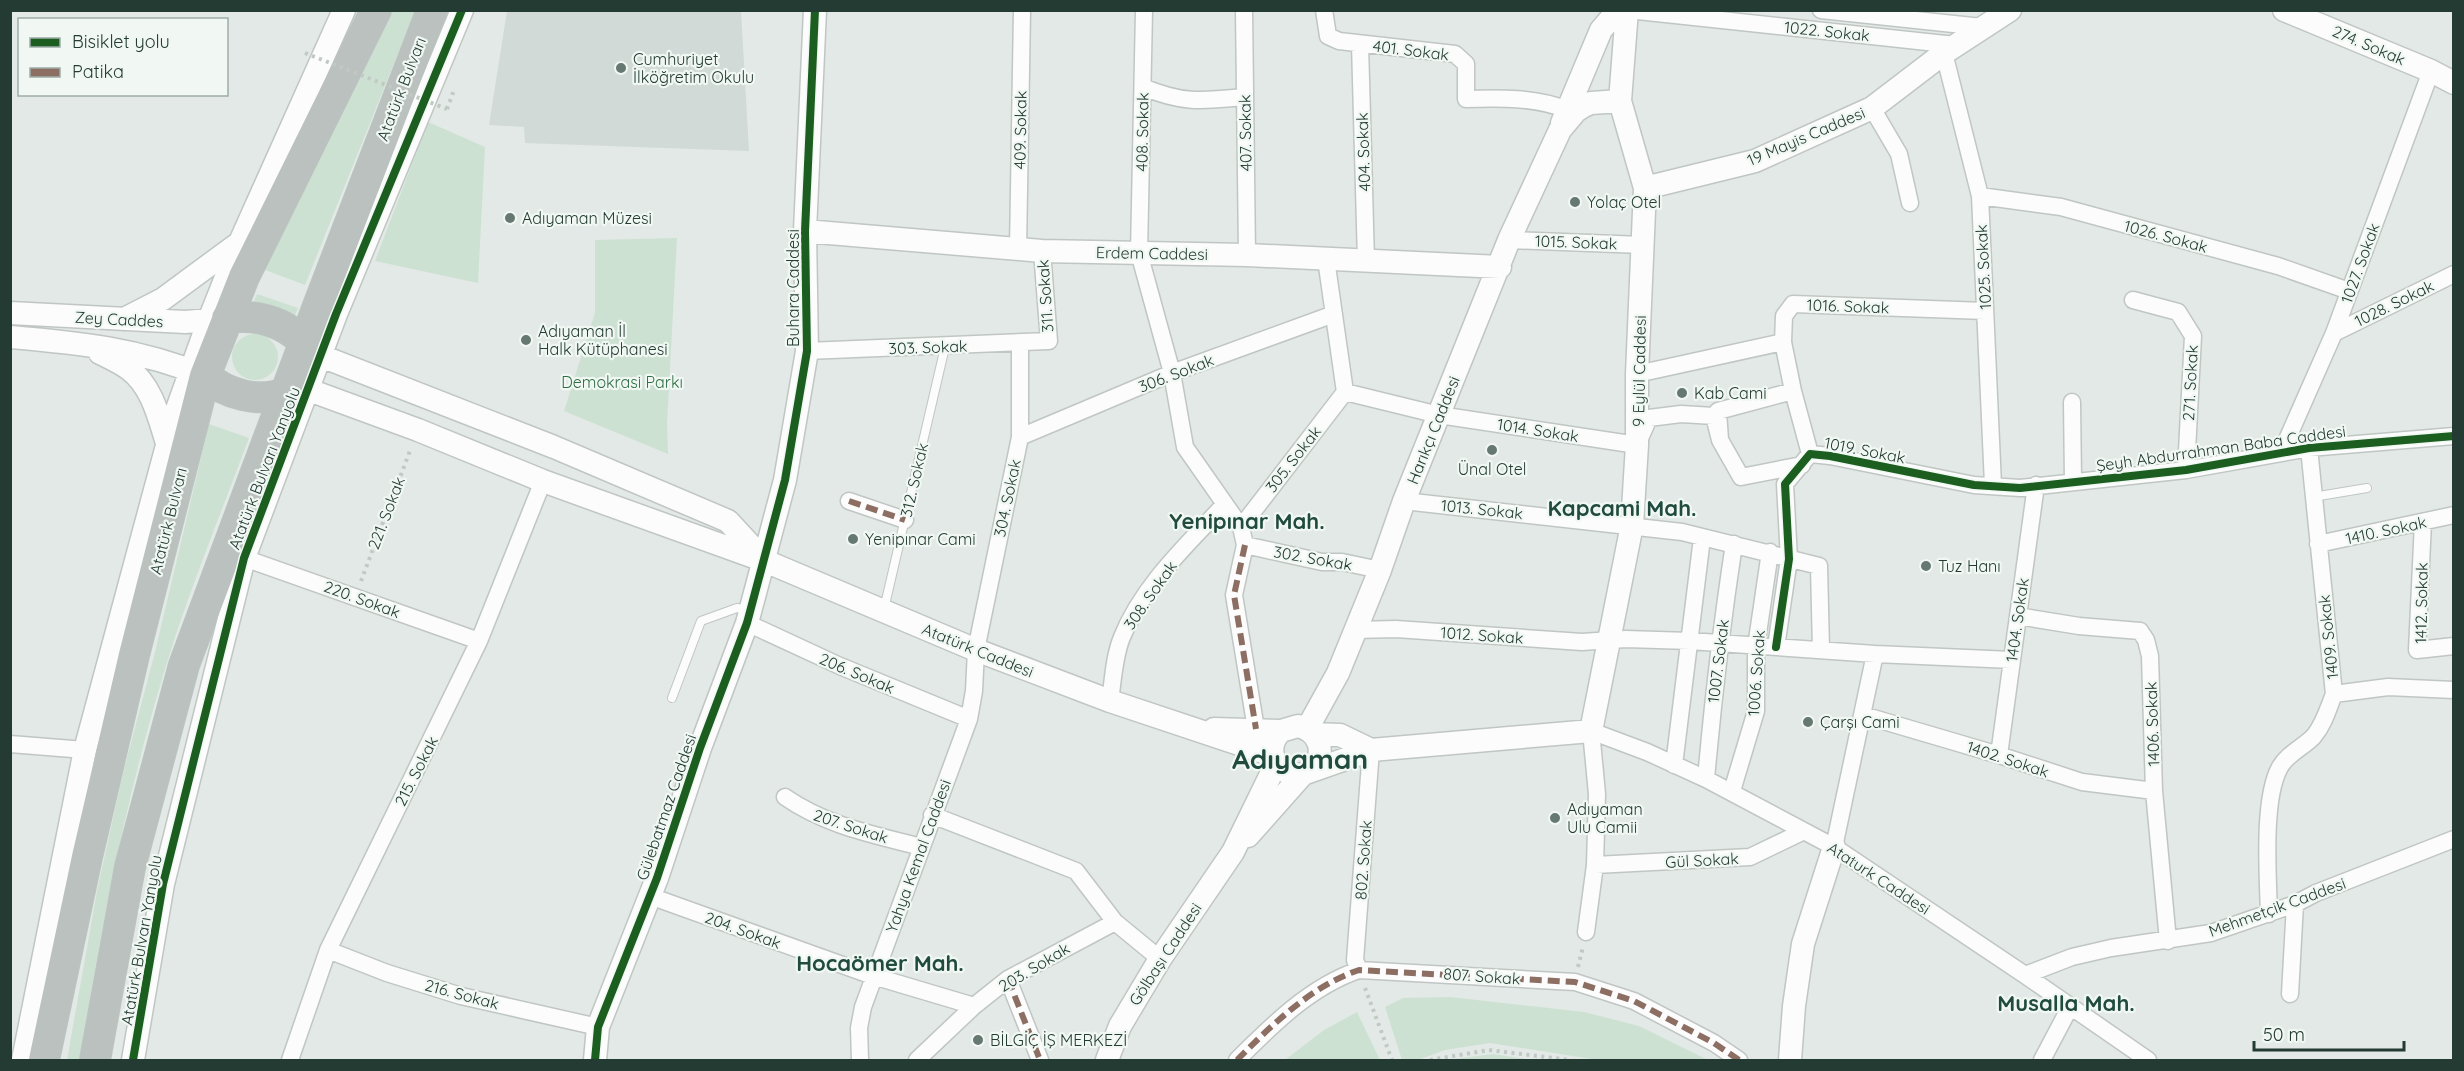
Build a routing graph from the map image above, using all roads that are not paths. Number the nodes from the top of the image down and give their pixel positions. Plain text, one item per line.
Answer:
1 (344, 10) edge
2 (376, 10) edge
3 (432, 10) edge
4 (462, 10) edge
5 (815, 10) edge
6 (1022, 10) edge
7 (1144, 10) edge
8 (1244, 10) edge
9 (1324, 10) edge
10 (1618, 10) edge
11 (1628, 10) edge
12 (1821, 10) edge
13 (2010, 10) edge
14 (2284, 10) edge
15 (1982, 27) junction
16 (1360, 44) junction
17 (1950, 49) junction
18 (2431, 71) junction
19 (2454, 83) edge
20 (1143, 87) junction
21 (1245, 97) junction
22 (1620, 101) junction
23 (1872, 108) junction
24 (1563, 120) junction
25 (1645, 188) junction
26 (1980, 196) junction
27 (1910, 203) dead end
28 (805, 231) junction
29 (1509, 240) junction
30 (240, 243) junction
31 (1643, 245) junction
32 (1018, 249) junction
33 (1042, 251) junction
34 (1139, 253) junction
35 (1247, 255) junction
36 (1326, 259) junction
37 (1365, 261) junction
38 (1500, 267) junction
39 (2454, 274) edge
40 (2349, 291) junction
41 (2133, 300) dead end
42 (1985, 311) junction
43 (10, 313) edge
44 (1334, 314) junction
45 (218, 319) junction
46 (123, 320) junction
47 (2334, 333) junction
48 (10, 337) edge
49 (1049, 341) joint
50 (1783, 342) junction
51 (81, 343) junction
52 (1020, 343) junction
53 (945, 347) junction
54 (312, 349) junction
55 (807, 351) junction
56 (198, 373) junction
57 (1172, 374) junction
58 (1637, 374) junction
59 (297, 391) junction
60 (1793, 391) junction
61 (1345, 392) junction
62 (2072, 402) dead end
63 (1439, 415) junction
64 (2454, 436) edge
65 (1020, 437) junction
66 (1720, 440) junction
67 (167, 443) junction
68 (1637, 445) junction
69 (2309, 448) junction
70 (2282, 452) junction
71 (1806, 459) junction
72 (2186, 470) junction
73 (543, 481) junction
74 (2073, 481) junction
75 (1993, 485) junction
76 (2036, 485) junction
77 (2367, 488) dead end
78 (2312, 497) junction
79 (849, 501) dead end
80 (1404, 501) junction
81 (1224, 505) junction
82 (2454, 515) edge
83 (905, 520) junction
84 (2423, 522) junction
85 (1632, 525) junction
86 (1241, 527) junction
87 (1702, 538) junction
88 (1734, 544) junction
89 (2318, 544) junction
90 (1245, 545) junction
91 (1770, 552) junction
92 (244, 558) junction
93 (1789, 560) junction
94 (765, 561) junction
95 (1380, 570) junction
96 (883, 612) junction
97 (749, 616) junction
98 (2018, 616) junction
99 (1355, 630) junction
100 (1609, 640) junction
101 (479, 641) junction
102 (1689, 641) junction
103 (1719, 643) junction
104 (2454, 646) edge
105 (1756, 647) junction
106 (1776, 647) junction
107 (976, 650) junction
108 (1821, 650) junction
109 (1875, 654) junction
110 (2012, 660) junction
111 (2454, 690) edge
112 (2334, 694) junction
113 (672, 698) dead end
114 (1110, 701) junction
115 (1863, 715) junction
116 (969, 718) junction
117 (1194, 728) junction
118 (1256, 729) junction
119 (1281, 731) junction
120 (1310, 731) junction
121 (1591, 731) junction
122 (10, 744) edge
123 (85, 750) junction
124 (1371, 750) junction
125 (1999, 755) junction
126 (1274, 760) junction
127 (1674, 765) junction
128 (1307, 772) junction
129 (1706, 779) junction
130 (1732, 791) junction
131 (2154, 791) junction
132 (785, 797) dead end
133 (932, 815) junction
134 (1803, 831) junction
135 (2454, 839) edge
136 (921, 847) junction
137 (1834, 847) junction
138 (1233, 852) junction
139 (1595, 866) junction
140 (650, 896) junction
141 (2295, 904) junction
142 (2269, 914) junction
143 (1115, 922) junction
144 (1586, 932) road end
145 (2168, 941) junction
146 (328, 950) junction
147 (1160, 959) junction
148 (1359, 970) junction
149 (2025, 975) junction
150 (873, 976) junction
151 (1008, 979) junction
152 (2290, 994) dead end
153 (974, 1006) junction
154 (2070, 1007) junction
155 (598, 1028) junction
156 (23, 1060) edge
157 (45, 1060) edge
158 (95, 1060) edge
159 (133, 1060) edge
160 (290, 1060) edge
161 (595, 1060) edge
162 (860, 1060) edge
163 (917, 1060) edge
164 (1040, 1060) edge
165 (1107, 1060) edge
166 (1237, 1060) edge
167 (1739, 1060) edge
168 (1790, 1060) edge
169 (2042, 1060) edge
170 (2148, 1060) edge

1 - 30 main road
2 - 45 highway, Atatürk Bulvarı
3 - 54 highway, Atatürk Bulvarı
4 - 54 main road
5 - 28 main road, Buhara Caddesi
6 - 32 street, 409. Sokak
7 - 20 street, 408. Sokak
8 - 21 street, 407. Sokak
9 - 16 street
10 - 24 main road, Harıkçı Caddesi
11 - 17 street, 1022. Sokak
11 - 22 main road, 9 Eylül Caddesi
12 - 15 street, 1022. Sokak
13 - 15 main road, 19 Mayis Caddesi
14 - 18 main road, 274. Sokak
15 - 17 main road, 19 Mayis Caddesi
16 - 24 street, 401. Sokak
16 - 37 street, 404. Sokak
17 - 23 main road, 19 Mayis Caddesi
17 - 26 street, 1025. Sokak
18 - 19 main road, 274. Sokak
18 - 40 street, 1027. Sokak
20 - 21 street
20 - 34 street, 408. Sokak
21 - 35 street, 407. Sokak
22 - 24 main road, Harıkçı Caddesi
22 - 25 main road, 9 Eylül Caddesi
23 - 25 main road, 19 Mayis Caddesi
23 - 27 street
24 - 29 main road, Harıkçı Caddesi
25 - 31 main road, 9 Eylül Caddesi
26 - 40 street, 1026. Sokak
26 - 42 street, 1025. Sokak
28 - 32 main road, Erdem Caddesi
28 - 55 main road, Buhara Caddesi
29 - 31 street, 1015. Sokak
29 - 38 main road, Harıkçı Caddesi
30 - 45 main road
30 - 46 main road
31 - 58 main road, 9 Eylül Caddesi
32 - 33 main road, Erdem Caddesi
33 - 34 main road, Erdem Caddesi
33 - 49 street, 311. Sokak
34 - 35 main road, Erdem Caddesi
34 - 57 street, 408. Sokak
35 - 36 main road, Erdem Caddesi
36 - 37 main road, Erdem Caddesi
36 - 44 street
37 - 38 main road, Erdem Caddesi
38 - 63 main road, Harıkçı Caddesi
39 - 47 street, 1028. Sokak
40 - 47 street, 1027. Sokak
41 - 72 street, 271. Sokak
42 - 50 street, 1016. Sokak
42 - 75 street, 1025. Sokak
43 - 46 main road, Zey Caddes
44 - 57 street, 306. Sokak
44 - 61 street
45 - 46 main road, Zey Caddes
45 - 54 highway
45 - 56 highway, Atatürk Bulvarı
47 - 70 street, 1027. Sokak
48 - 51 main road, Zey Caddes
49 - 52 street, 303. Sokak
50 - 58 street
50 - 60 street
51 - 56 main road, Zey Caddes
51 - 67 main road
52 - 53 street, 303. Sokak
52 - 65 street, 304. Sokak
53 - 55 street, 303. Sokak
53 - 83 lane, 312. Sokak
54 - 59 highway, Atatürk Bulvarı
54 - 94 main road
55 - 94 main road, Buhara Caddesi
56 - 59 highway
56 - 67 main road
56 - 157 highway, Atatürk Bulvarı
57 - 65 street, 306. Sokak
57 - 81 street, 408. Sokak
58 - 68 main road, 9 Eylül Caddesi
59 - 73 main road, Atatürk Caddesi
59 - 92 main road, Atatürk Bulvarı Yanyolu
59 - 158 highway, Atatürk Bulvarı
60 - 66 street
60 - 71 street
61 - 63 street
61 - 86 street, 305. Sokak
62 - 74 street
63 - 68 street, 1014. Sokak
63 - 80 main road, Harıkçı Caddesi
64 - 69 street, Şeyh Abdurrahman Baba Caddesi
65 - 107 street, 304. Sokak
66 - 68 street
66 - 71 street, 1019. Sokak
67 - 123 main road
68 - 85 main road, 9 Eylül Caddesi
69 - 70 street, Şeyh Abdurrahman Baba Caddesi
69 - 78 street, 1409. Sokak
70 - 72 street, Şeyh Abdurrahman Baba Caddesi
71 - 75 street, 1019. Sokak
71 - 93 street
72 - 74 street, Şeyh Abdurrahman Baba Caddesi
73 - 94 main road, Atatürk Caddesi
73 - 101 street, 215. Sokak
74 - 76 street, Şeyh Abdurrahman Baba Caddesi
75 - 76 street, Şeyh Abdurrahman Baba Caddesi
76 - 98 street, 1404. Sokak
77 - 78 lane
78 - 89 street, 1409. Sokak
79 - 83 street
80 - 85 street, 1013. Sokak
80 - 95 main road, Harıkçı Caddesi
81 - 86 street, 408. Sokak
81 - 114 street, 308. Sokak
82 - 84 street, 1410. Sokak
83 - 96 lane, 312. Sokak
84 - 89 street, 1410. Sokak
84 - 104 street, 1412. Sokak
85 - 87 street, 1013. Sokak
85 - 100 main road, 9 Eylül Caddesi
86 - 90 street
87 - 88 street, 1013. Sokak
87 - 102 street
88 - 91 street, 1013. Sokak
88 - 103 street, 1007. Sokak
89 - 112 street, 1409. Sokak
90 - 95 street, 302. Sokak
90 - 118 street
91 - 93 street, 1013. Sokak
91 - 105 street, 1006. Sokak
92 - 101 street, 220. Sokak
92 - 159 main road, Atatürk Bulvarı Yanyolu
93 - 106 street
93 - 108 street, 1013. Sokak
94 - 96 main road, Atatürk Caddesi
94 - 97 main road, Gülebatmaz Caddesi
95 - 99 main road, Harıkçı Caddesi
96 - 107 main road, Atatürk Caddesi
97 - 113 lane
97 - 116 street, 206. Sokak
97 - 140 main road, Gülebatmaz Caddesi
98 - 110 street, 1404. Sokak
98 - 131 street, 1406. Sokak
99 - 100 street, 1012. Sokak
99 - 120 main road, Harıkçı Caddesi
100 - 102 street, 1012. Sokak
100 - 121 main road, 9 Eylül Caddesi
101 - 146 street, 215. Sokak
102 - 103 street, 1012. Sokak
102 - 127 street
103 - 105 street, 1012. Sokak
103 - 129 street, 1007. Sokak
105 - 106 street, 1012. Sokak
105 - 130 street, 1006. Sokak
106 - 108 street, 1012. Sokak
107 - 114 main road, Atatürk Caddesi
107 - 116 street, Yahya Kemal Caddesi
108 - 109 street, 1012. Sokak
109 - 110 street, 1012. Sokak
109 - 115 street
110 - 125 street, 1404. Sokak
111 - 112 street
112 - 142 street, 1409. Sokak
114 - 117 main road, Atatürk Caddesi
115 - 125 street, 1402. Sokak
115 - 137 street
116 - 133 street, Yahya Kemal Caddesi
117 - 118 main road, Atatürk Caddesi
117 - 126 main road, Atatürk Caddesi
118 - 119 main road, Atatürk Caddesi
119 - 120 main road
119 - 126 main road
120 - 124 main road
120 - 128 main road
121 - 124 main road
121 - 127 street, Ataturk Caddesi
121 - 139 street
122 - 123 street
123 - 156 main road
124 - 128 main road
124 - 148 street, 802. Sokak
125 - 131 street, 1402. Sokak
126 - 128 main road
126 - 138 main road, Gölbaşı Caddesi
127 - 129 street, Ataturk Caddesi
128 - 138 main road, Gölbaşı Caddesi
129 - 130 street, Ataturk Caddesi
130 - 134 street, Ataturk Caddesi
131 - 145 street, 1406. Sokak
132 - 136 street, 207. Sokak
133 - 136 street, Yahya Kemal Caddesi
133 - 143 street
134 - 137 street, Ataturk Caddesi
134 - 139 street, Gül Sokak
135 - 141 street, Mehmetçik Caddesi
136 - 150 street, Yahya Kemal Caddesi
137 - 149 street, Ataturk Caddesi
137 - 168 main road
138 - 147 main road, Gölbaşı Caddesi
139 - 144 street
140 - 150 street, 204. Sokak
140 - 155 main road, Gülebatmaz Caddesi
141 - 142 street, Mehmetçik Caddesi
141 - 152 street
142 - 145 street, Mehmetçik Caddesi
143 - 147 street
143 - 151 street, 203. Sokak
145 - 149 street, Mehmetçik Caddesi
146 - 155 street, 216. Sokak
146 - 160 street, 215. Sokak
147 - 165 main road, Gölbaşı Caddesi
148 - 166 street, 807. Sokak
148 - 167 street, 807. Sokak
149 - 154 street, Ataturk Caddesi
150 - 153 street, 204. Sokak
150 - 162 street, Yahya Kemal Caddesi
151 - 153 street, 203. Sokak
151 - 164 street
153 - 163 street, 203. Sokak
154 - 169 street
154 - 170 street, Ataturk Caddesi
155 - 161 main road, Gülebatmaz Caddesi

